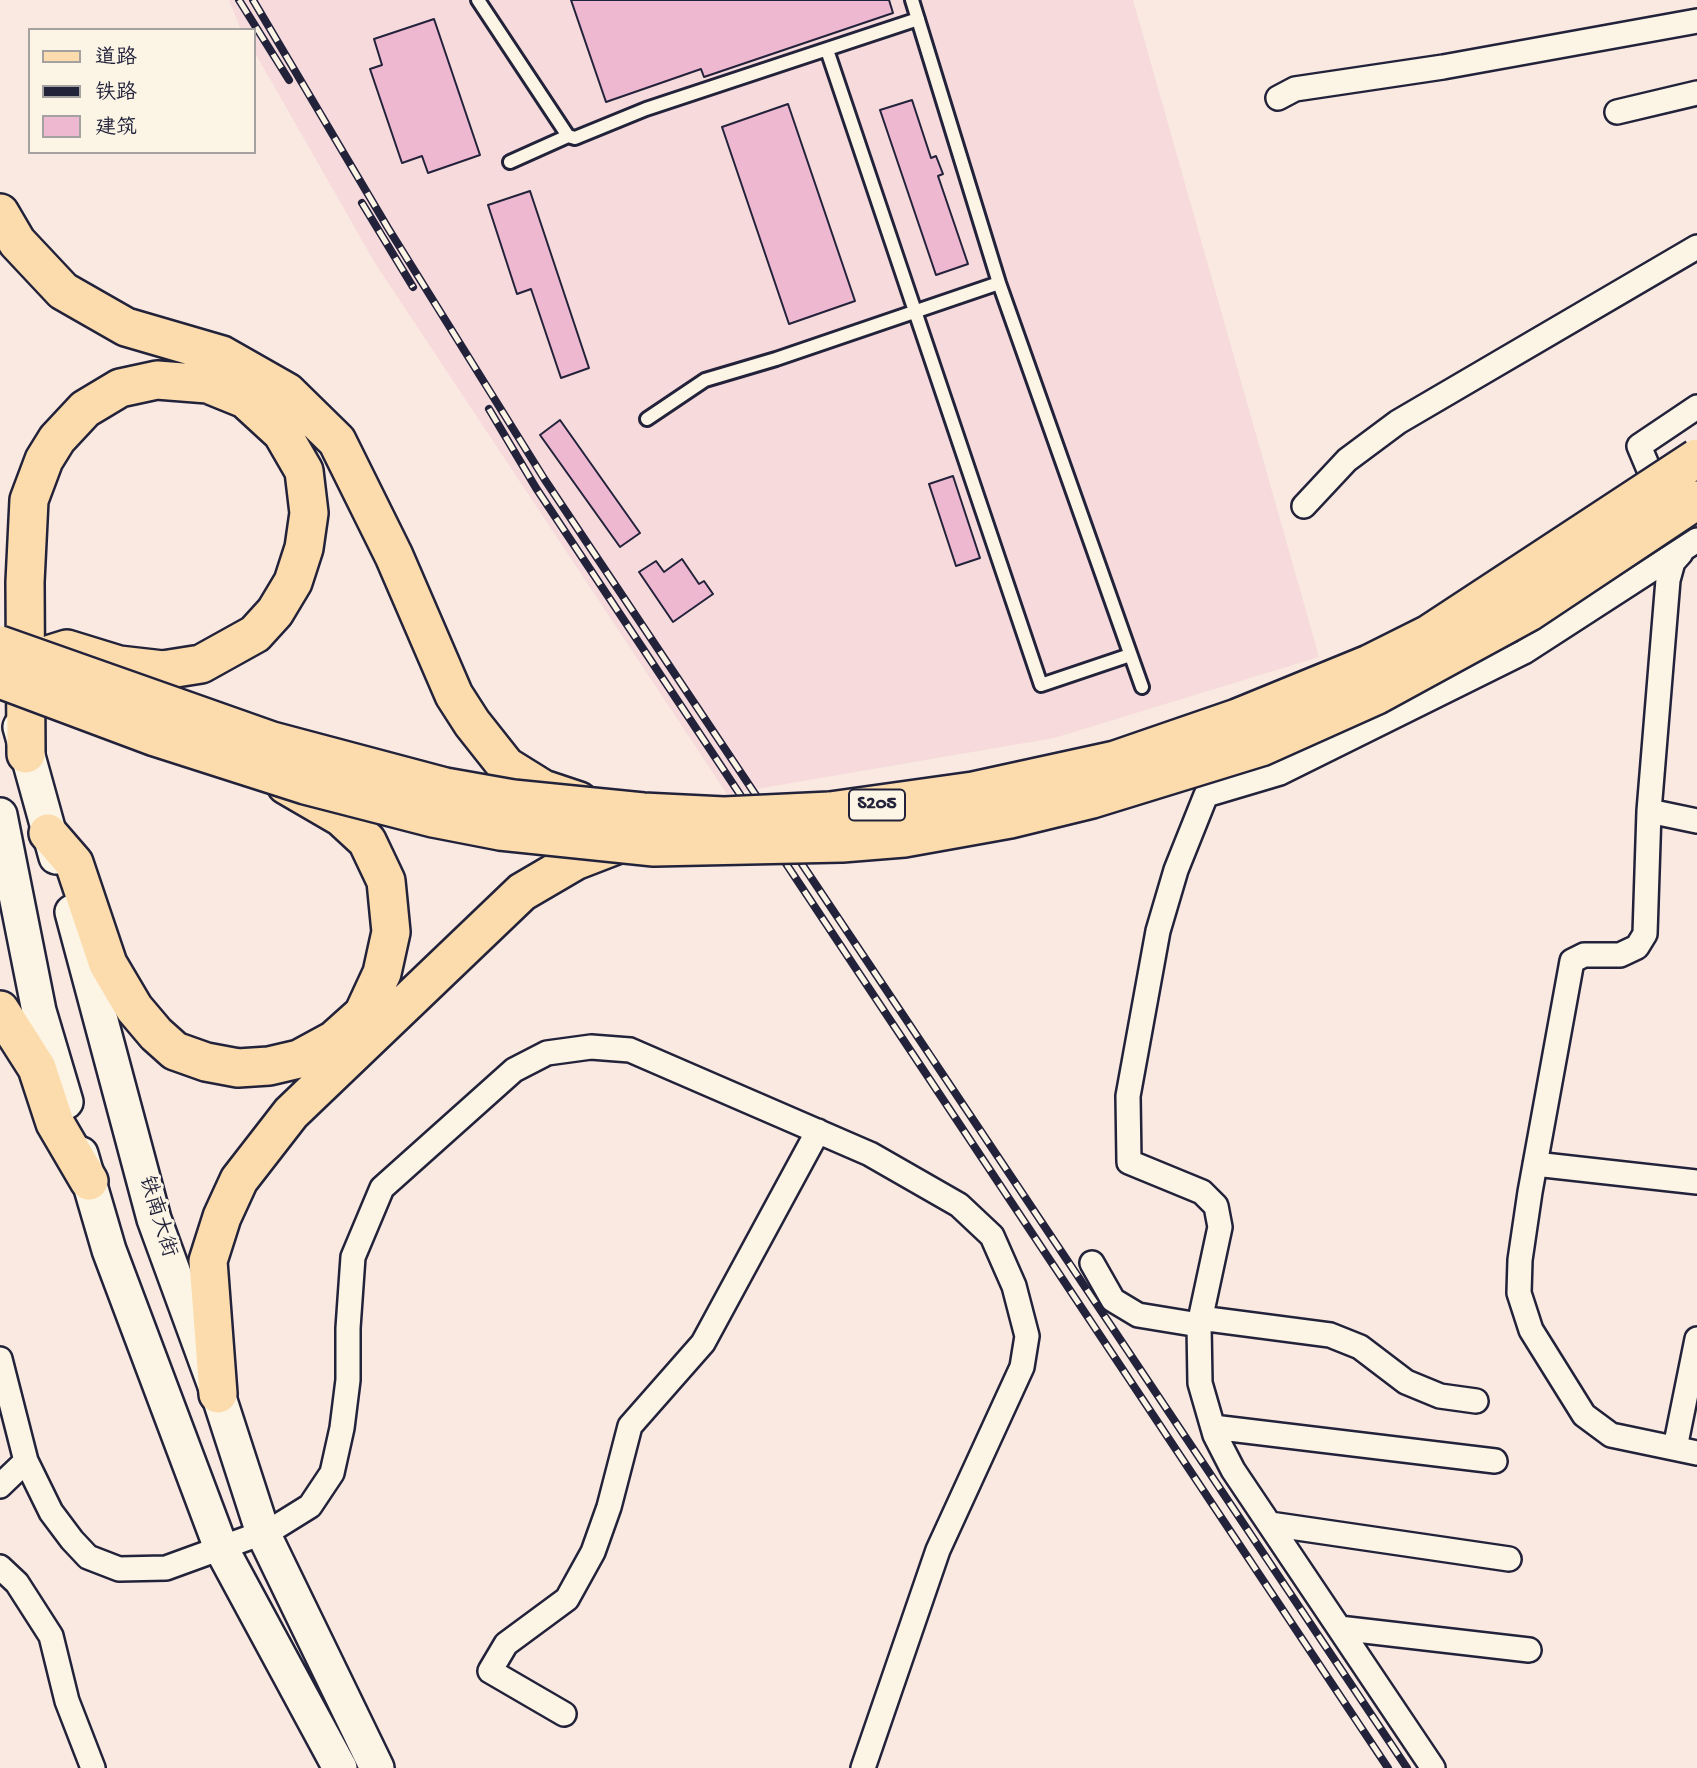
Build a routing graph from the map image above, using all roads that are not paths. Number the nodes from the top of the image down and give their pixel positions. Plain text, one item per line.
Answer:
1 (478, 0) edge
2 (912, 0) edge
3 (918, 19) junction
4 (1697, 21) edge
5 (827, 50) junction
6 (1697, 93) edge
7 (1278, 97) dead end
8 (1618, 112) dead end
9 (568, 136) junction
10 (510, 162) dead end
11 (8, 228) edge
12 (1697, 247) edge
13 (999, 283) junction
14 (915, 312) junction
15 (1697, 407) edge
16 (647, 419) dead end
17 (1697, 458) edge
18 (1697, 500) edge
19 (1304, 506) dead end
20 (1690, 546) edge
21 (0, 645) edge
22 (1130, 655) junction
23 (35, 658) junction
24 (0, 679) edge
25 (1142, 687) dead end
26 (26, 754) junction
27 (264, 772) junction
28 (597, 807) junction
29 (1650, 811) junction
30 (0, 815) edge
31 (1697, 821) edge
32 (48, 833) junction
33 (619, 844) junction
34 (0, 1010) edge
35 (818, 1131) junction
36 (1535, 1164) junction
37 (89, 1181) junction
38 (1697, 1182) edge
39 (1092, 1263) dead end
40 (1200, 1321) junction
41 (1697, 1339) edge
42 (0, 1359) edge
43 (218, 1394) junction
44 (1476, 1401) dead end
45 (1213, 1427) junction
46 (1686, 1450) edge
47 (26, 1461) junction
48 (1495, 1461) dead end
49 (0, 1486) edge
50 (1269, 1524) junction
51 (263, 1533) junction
52 (221, 1548) junction
53 (1509, 1559) dead end
54 (0, 1567) edge
55 (1339, 1628) junction
56 (1529, 1650) dead end
57 (564, 1714) dead end
58 (93, 1768) edge
59 (340, 1768) edge
60 (376, 1768) edge
61 (863, 1768) edge
62 (1433, 1768) edge

1 - 9 lane
2 - 3 lane
3 - 5 lane
3 - 13 lane
4 - 7 street
5 - 9 lane
5 - 14 lane
6 - 8 street
9 - 10 lane
11 - 28 main road, bridge
12 - 19 street
13 - 14 lane
13 - 22 lane
14 - 16 lane
14 - 22 lane
15 - 20 street
17 - 28 main road, S205, bridge
18 - 33 main road, S205, bridge
20 - 29 street
20 - 40 street
21 - 23 main road, S205, bridge
21 - 26 main road, 铁南大街
22 - 25 lane
23 - 26 main road
23 - 28 main road, S205, bridge
24 - 27 main road, S205, bridge
26 - 32 main road, 铁南大街
27 - 32 main road, bridge
27 - 33 main road, S205, bridge
29 - 31 street
29 - 36 street
30 - 37 main road
32 - 43 main road, 铁南大街
33 - 43 main road
34 - 37 main road
35 - 51 street
35 - 57 street
35 - 61 street
36 - 38 street
36 - 46 street
37 - 52 main road
39 - 40 street
40 - 44 street
40 - 45 street
41 - 46 street
42 - 47 street
43 - 51 main road, 铁南大街
45 - 48 street
45 - 50 street
47 - 49 street
47 - 52 street
50 - 53 street
50 - 55 street
51 - 52 street
51 - 60 main road, 铁南大街
52 - 59 main road
54 - 58 street
55 - 56 street
55 - 62 street

